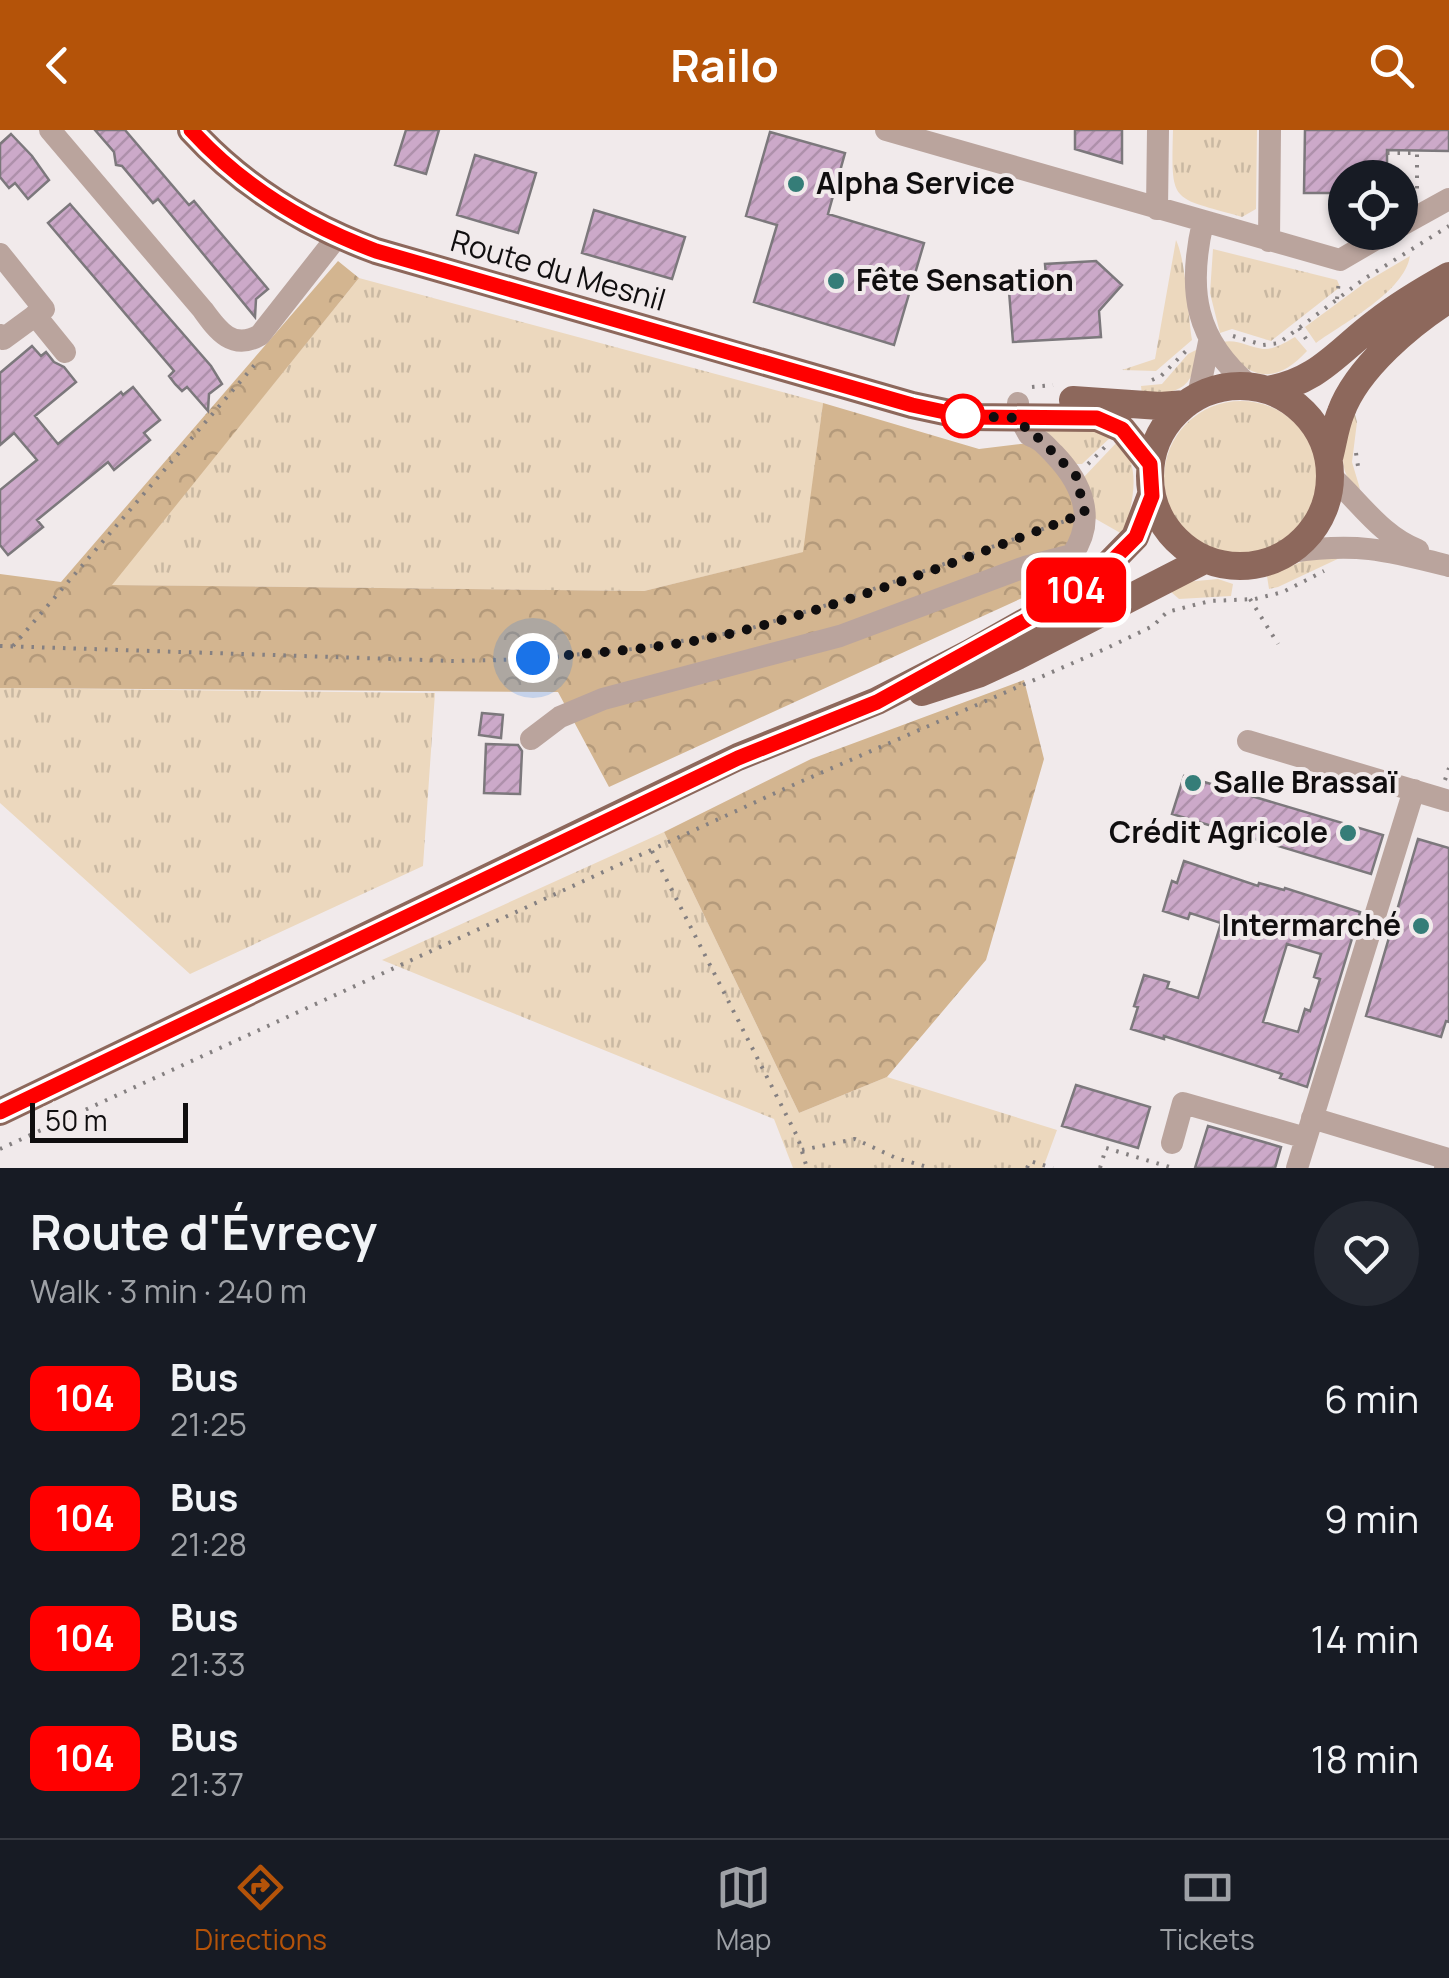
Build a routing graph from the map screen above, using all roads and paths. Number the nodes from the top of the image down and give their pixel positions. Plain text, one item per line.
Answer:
1 (50, 130) edge
2 (191, 130) edge
3 (886, 130) edge
4 (1158, 130) edge
5 (1270, 130) edge
6 (1387, 152) dead end
7 (1427, 190) dead end
8 (1449, 199) edge
9 (1157, 209) junction
10 (1418, 216) edge
11 (1203, 222) junction
12 (1449, 226) edge
13 (338, 236) junction
14 (1269, 241) junction
15 (1357, 250) edge
16 (0, 254) edge
17 (1449, 276) edge
18 (1449, 299) edge
19 (35, 315) junction
20 (1299, 328) junction
21 (0, 335) edge
22 (1208, 342) junction
23 (269, 348) dead end
24 (1312, 348) dead end
25 (65, 352) dead end
26 (1135, 381) dead end
27 (1057, 384) dead end
28 (1259, 388) junction
29 (1192, 400) junction
30 (1020, 403) junction
31 (1116, 437) dead end
32 (1357, 445) dead end
33 (1150, 464) junction
34 (1330, 467) junction
35 (1076, 476) junction
36 (1361, 483) dead end
37 (1152, 496) junction
38 (1085, 513) junction
39 (1291, 552) junction
40 (1204, 560) junction
41 (1449, 564) edge
42 (1336, 565) dead end
43 (1250, 599) junction
44 (1278, 644) dead end
45 (0, 646) edge
46 (13, 646) junction
47 (877, 702) junction
48 (531, 739) dead end
49 (1248, 742) dead end
50 (1414, 790) junction
51 (1449, 800) edge
52 (652, 851) junction
53 (0, 1112) edge
54 (1309, 1128) junction
55 (1172, 1142) dead end
56 (0, 1149) edge
57 (802, 1150) junction
58 (807, 1168) edge
59 (931, 1168) edge
60 (1028, 1168) edge
61 (1052, 1168) edge
62 (1100, 1168) edge
63 (1173, 1168) edge
64 (1298, 1168) edge
65 (1445, 1168) edge

1 - 13 street
2 - 13 main road, Route du Mesnil
3 - 9 street
4 - 9 street
5 - 14 street
6 - 7 path
8 - 10 street
9 - 11 street
11 - 14 street
11 - 22 street
12 - 20 path
13 - 30 main road, Route du Mesnil
14 - 15 street
16 - 19 street
17 - 28 main road
18 - 34 main road
19 - 21 street
19 - 25 street
20 - 22 path
20 - 24 path
22 - 26 path
22 - 28 street
22 - 29 street
23 - 46 path
27 - 30 path
28 - 29 main road
28 - 34 main road
29 - 30 main road, Route du Mesnil
29 - 33 main road
30 - 33 main road, Route du Mesnil
30 - 35 street
31 - 35 path
32 - 36 path
33 - 37 main road
34 - 39 main road
34 - 41 street
35 - 38 street
37 - 40 main road
37 - 47 main road
38 - 46 path
38 - 48 street
39 - 40 main road
39 - 41 street
40 - 47 main road
42 - 43 path
43 - 44 path
43 - 52 path
45 - 46 path
47 - 53 main road
49 - 50 street
50 - 51 street
50 - 54 street
52 - 56 path
52 - 57 path
54 - 55 street
54 - 64 street
54 - 65 street
57 - 58 path
57 - 59 path
60 - 61 path
62 - 63 path

